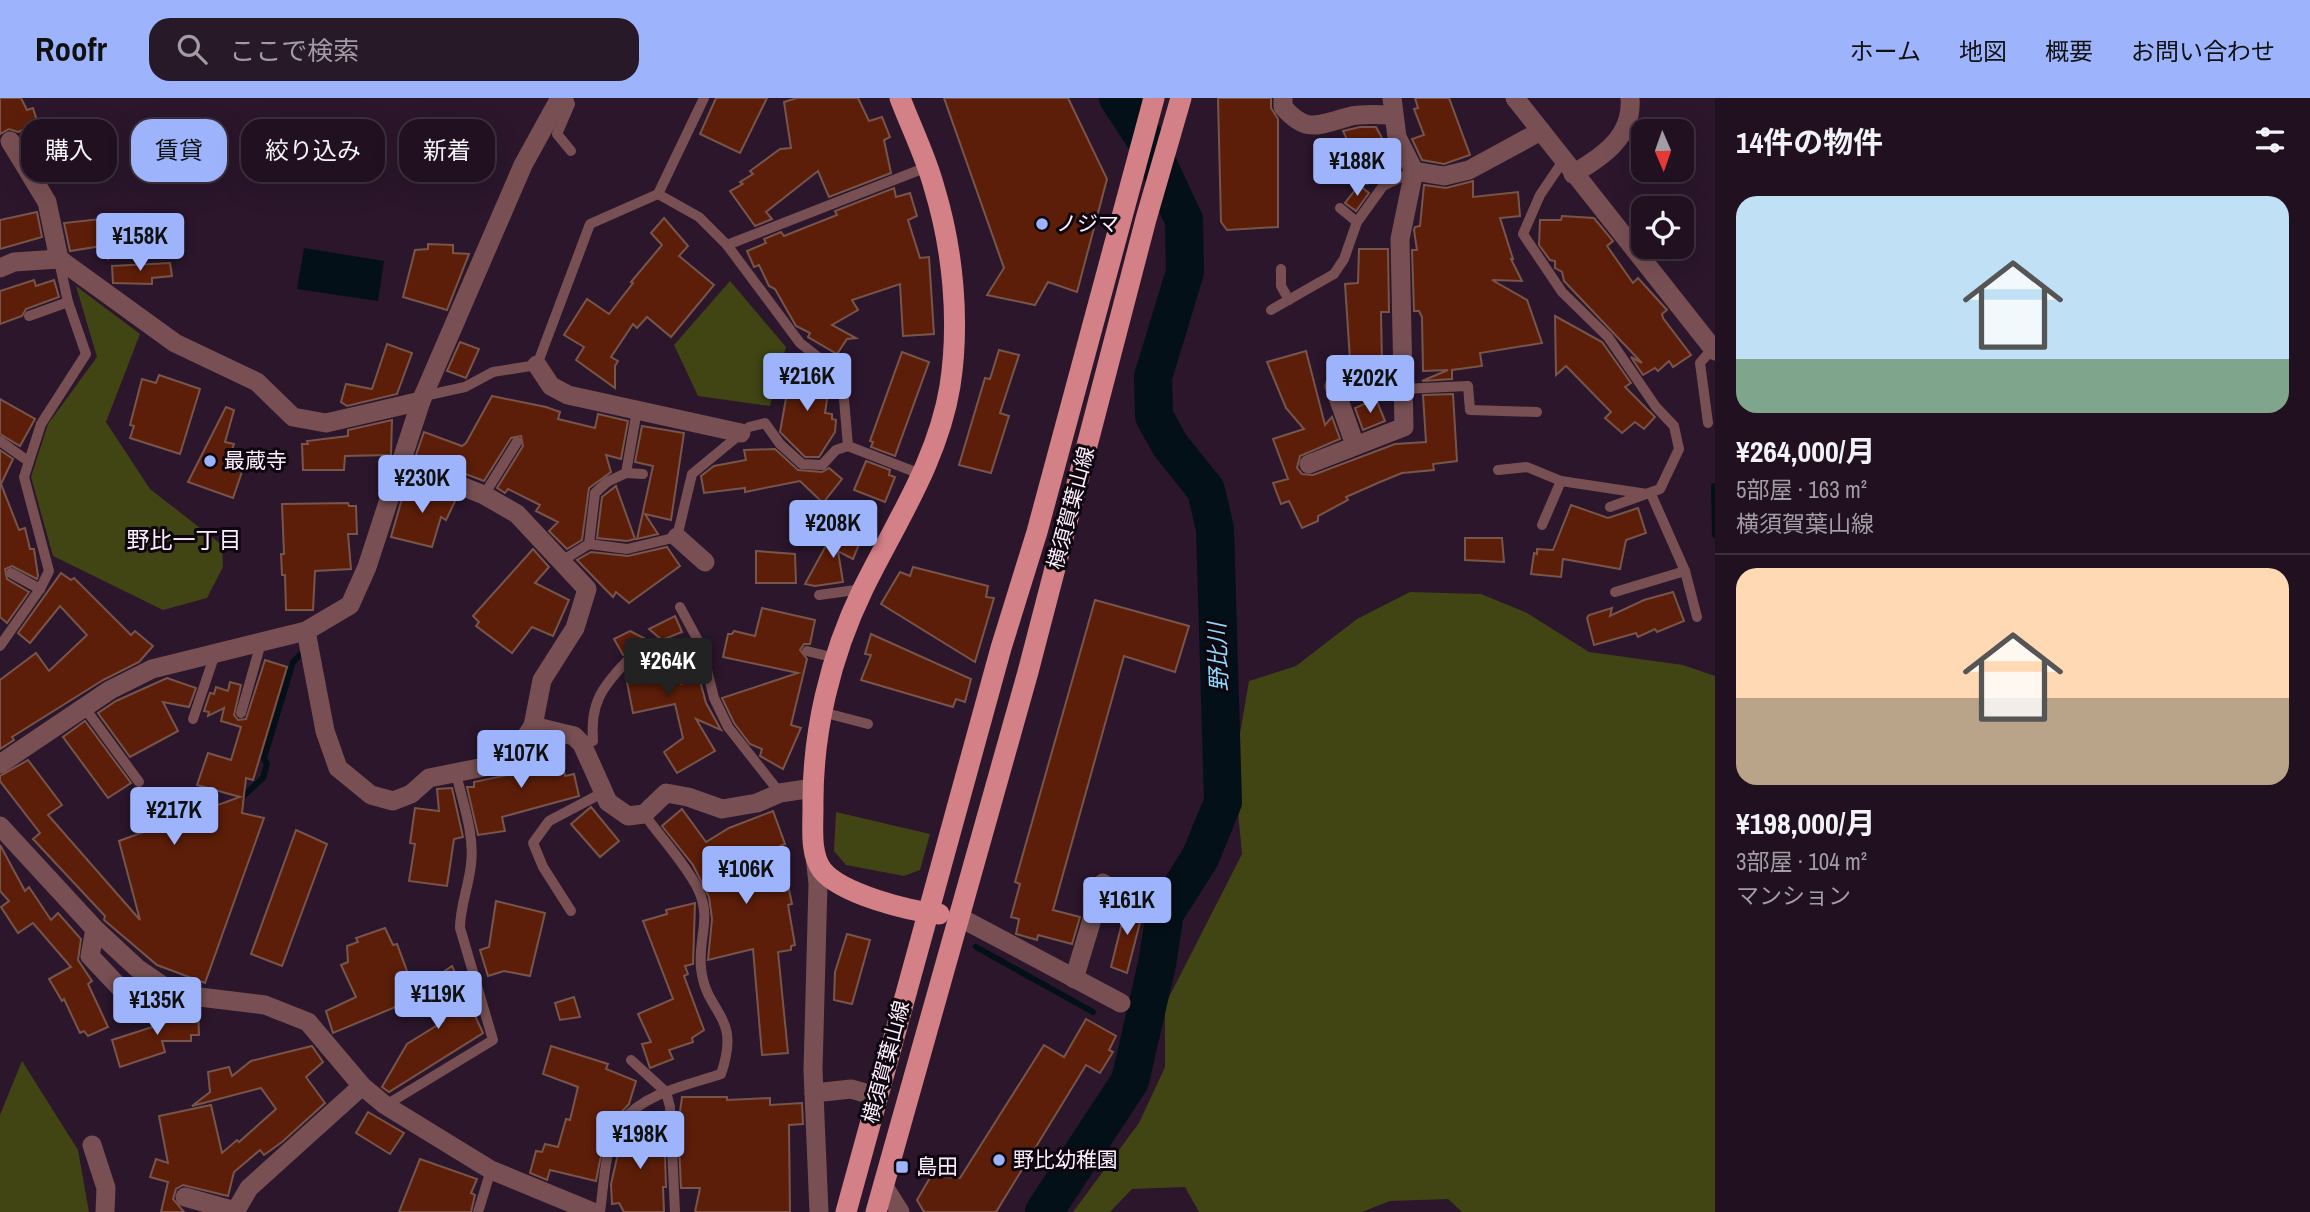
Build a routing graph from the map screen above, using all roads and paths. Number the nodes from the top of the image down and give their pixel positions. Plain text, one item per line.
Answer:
1 (560, 98) edge
2 (568, 98) edge
3 (704, 98) edge
4 (900, 98) edge
5 (1154, 98) edge
6 (1283, 98) edge
7 (1515, 98) edge
8 (1630, 98) edge
9 (1179, 106) edge
10 (1392, 107) edge
11 (1541, 131) junction
12 (10, 141) dead end
13 (571, 151) dead end
14 (927, 167) junction
15 (1568, 168) junction
16 (1414, 171) junction
17 (658, 194) junction
18 (1340, 208) dead end
19 (1357, 222) junction
20 (727, 245) junction
21 (59, 260) junction
22 (0, 268) edge
23 (1281, 269) dead end
24 (1289, 300) junction
25 (68, 302) junction
26 (1271, 310) dead end
27 (29, 316) dead end
28 (1714, 350) edge
29 (537, 365) junction
30 (1335, 386) dead end
31 (1402, 389) junction
32 (422, 399) junction
33 (637, 410) junction
34 (1537, 412) dead end
35 (1708, 423) dead end
36 (741, 433) junction
37 (0, 441) edge
38 (517, 442) dead end
39 (1356, 445) junction
40 (848, 446) junction
41 (28, 461) junction
42 (401, 461) junction
43 (1309, 464) dead end
44 (1498, 470) dead end
45 (626, 473) junction
46 (643, 474) dead end
47 (923, 475) junction
48 (1561, 481) junction
49 (1651, 494) junction
50 (484, 495) junction
51 (1610, 507) dead end
52 (1542, 525) dead end
53 (677, 537) junction
54 (589, 544) junction
55 (560, 562) junction
56 (705, 562) dead end
57 (1685, 571) junction
58 (11, 573) dead end
59 (40, 589) junction
60 (863, 589) junction
61 (1615, 592) dead end
62 (819, 595) dead end
63 (680, 607) dead end
64 (1697, 617) dead end
65 (306, 631) junction
66 (261, 642) junction
67 (0, 646) edge
68 (807, 651) dead end
69 (215, 654) junction
70 (836, 659) junction
71 (627, 661) dead end
72 (84, 707) junction
73 (822, 712) junction
74 (241, 713) dead end
75 (193, 719) dead end
76 (868, 724) dead end
77 (533, 726) junction
78 (583, 744) junction
79 (0, 764) edge
80 (456, 772) junction
81 (139, 782) dead end
82 (813, 788) junction
83 (604, 792) junction
84 (780, 793) junction
85 (644, 814) junction
86 (0, 825) edge
87 (813, 846) junction
88 (1103, 883) dead end
89 (571, 911) dead end
90 (927, 913) junction
91 (957, 916) junction
92 (95, 929) junction
93 (1073, 979) junction
94 (121, 989) dead end
95 (1121, 1003) dead end
96 (631, 1060) dead end
97 (362, 1086) junction
98 (666, 1092) junction
99 (814, 1093) junction
100 (876, 1096) junction
101 (385, 1105) junction
102 (92, 1145) dead end
103 (491, 1170) junction
104 (185, 1198) dead end
105 (890, 1205) edge
106 (105, 1212) edge
107 (235, 1212) edge
108 (478, 1212) edge
109 (593, 1212) edge
110 (600, 1212) edge
111 (675, 1212) edge
112 (818, 1212) edge
113 (846, 1212) edge

1 - 32 street
2 - 13 lane
3 - 17 lane
4 - 14 main road
5 - 90 main road, 横須賀葉山線
6 - 10 street
7 - 11 street
8 - 15 street
9 - 91 main road, 横須賀葉山線
10 - 16 street
11 - 15 street
11 - 16 street
12 - 21 street
14 - 20 lane
14 - 47 main road
15 - 28 street
15 - 49 lane
16 - 19 lane
16 - 31 street
17 - 20 lane
17 - 29 lane
18 - 19 lane
19 - 24 lane
20 - 40 lane
21 - 22 street
21 - 25 lane
21 - 32 street
23 - 24 lane
24 - 26 lane
25 - 27 lane
25 - 41 lane
28 - 35 lane
29 - 32 lane
29 - 33 street
30 - 39 street
31 - 34 lane
31 - 39 street
32 - 42 street
33 - 36 street
33 - 45 lane
36 - 40 lane
36 - 53 lane
37 - 41 lane
38 - 50 lane
39 - 43 street
40 - 47 lane
41 - 59 lane
42 - 50 street
42 - 65 street
44 - 48 lane
45 - 46 lane
45 - 54 lane
47 - 60 main road
48 - 49 lane
48 - 52 lane
49 - 51 lane
49 - 57 lane
50 - 55 street
53 - 54 lane
53 - 56 street
54 - 55 lane
55 - 77 street
57 - 61 lane
57 - 64 lane
58 - 59 lane
59 - 67 lane
60 - 62 lane
60 - 70 main road
63 - 84 lane
65 - 66 street
65 - 80 street
66 - 69 street
66 - 74 lane
68 - 70 lane
69 - 72 street
69 - 75 lane
70 - 73 main road
71 - 78 lane
72 - 79 street
72 - 81 lane
73 - 76 lane
73 - 82 main road
77 - 78 street
77 - 80 street
78 - 83 street
80 - 101 lane
82 - 84 street
82 - 87 main road
83 - 85 street
83 - 89 lane
84 - 85 street
85 - 98 lane
86 - 92 street
87 - 90 main road
87 - 99 street
88 - 93 street
90 - 91 main road
90 - 100 main road, 横須賀葉山線
91 - 93 street
91 - 105 main road, 横須賀葉山線
92 - 94 street
92 - 97 street
93 - 95 street
96 - 98 lane
97 - 101 street
97 - 107 street
98 - 110 lane
98 - 111 lane
99 - 100 street
99 - 112 street
100 - 113 main road, 横須賀葉山線
101 - 103 street
102 - 106 street
103 - 108 lane
103 - 109 street
104 - 107 street

